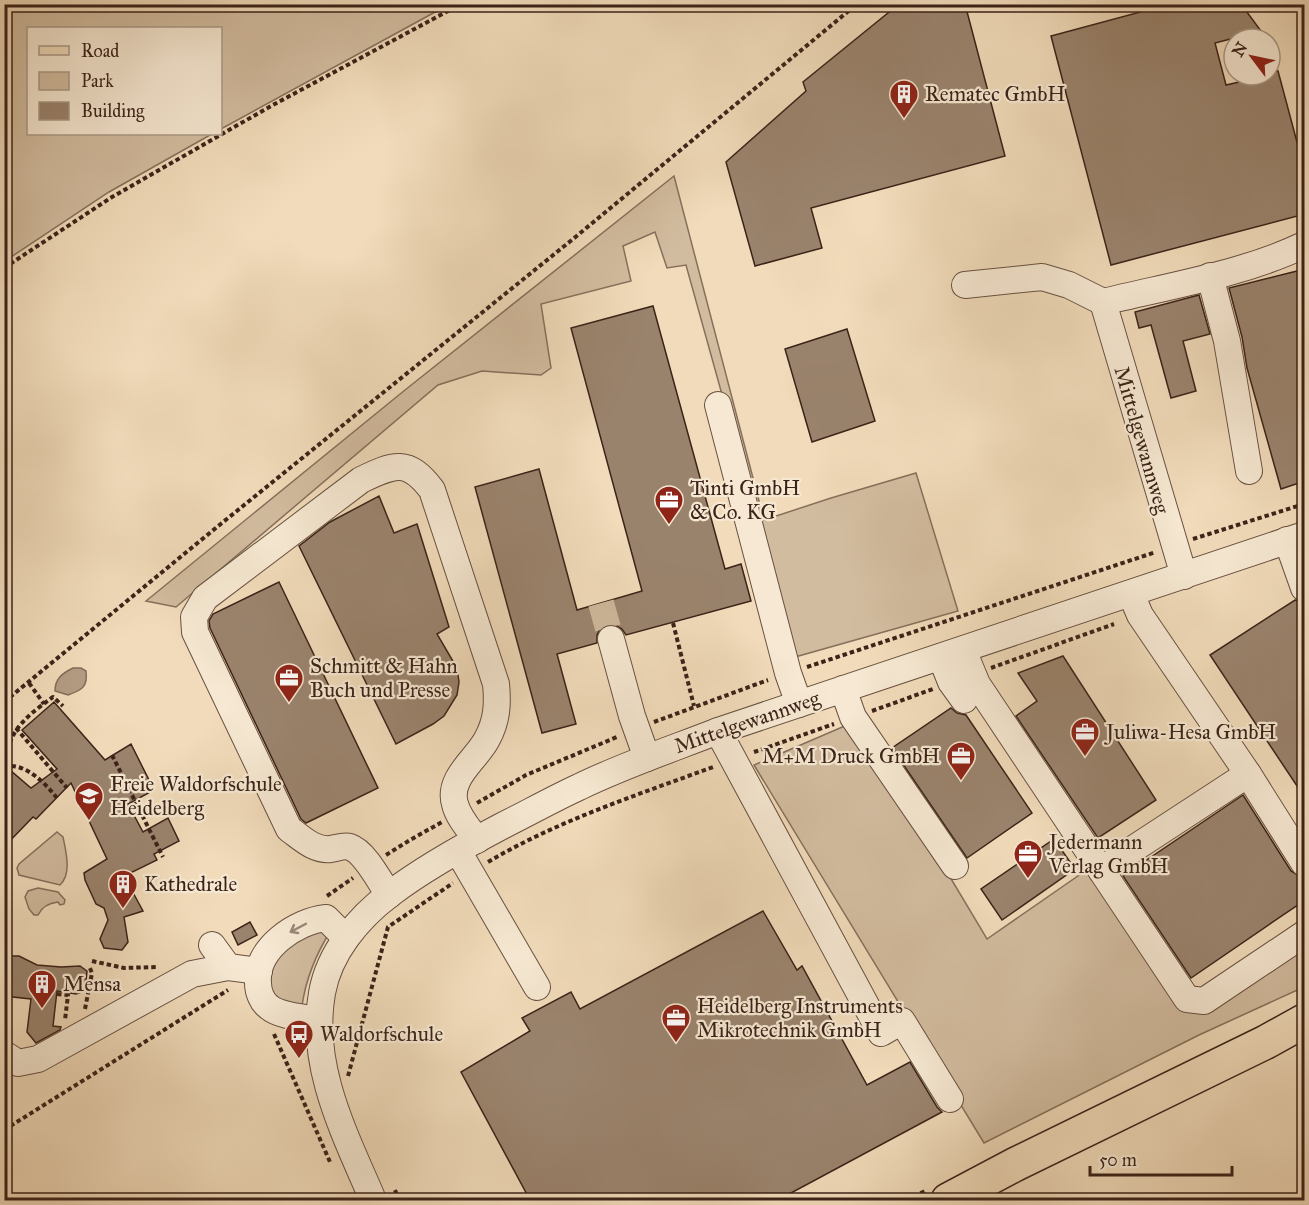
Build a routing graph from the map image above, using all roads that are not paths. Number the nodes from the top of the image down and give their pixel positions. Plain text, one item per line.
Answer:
1 (1305, 245) edge
2 (1210, 276) junction
3 (966, 285) dead end
4 (1102, 302) junction
5 (718, 405) dead end
6 (1249, 471) dead end
7 (1296, 538) edge
8 (1184, 576) junction
9 (1305, 588) edge
10 (1138, 591) junction
11 (611, 639) tunnel mouth
12 (952, 653) junction
13 (843, 689) junction
14 (964, 700) dead end
15 (799, 704) junction
16 (718, 731) junction
17 (647, 758) junction
18 (1248, 774) junction
19 (1305, 833) edge
20 (467, 845) junction
21 (1305, 863) edge
22 (955, 866) dead end
23 (1101, 870) junction
24 (389, 895) junction
25 (1305, 934) edge
26 (346, 938) junction
27 (212, 945) dead end
28 (247, 971) junction
29 (537, 987) dead end
30 (319, 1020) junction
31 (1305, 1021) edge
32 (1305, 1032) edge
33 (1266, 1042) junction
34 (4, 1054) edge
35 (950, 1099) dead end
36 (374, 1200) edge
37 (948, 1200) edge

1 - 2 street
2 - 4 street
2 - 6 street
3 - 4 street
4 - 8 street, Mittelgewannweg
5 - 15 street
7 - 8 street, Mittelgewannweg
7 - 9 street
8 - 10 street, Mittelgewannweg
10 - 12 street, Mittelgewannweg
10 - 18 street
10 - 19 street
11 - 17 street
12 - 13 street, Mittelgewannweg
12 - 14 street
12 - 23 street
13 - 15 street, Mittelgewannweg
13 - 22 street
15 - 16 street, Mittelgewannweg
16 - 17 street, Mittelgewannweg
16 - 35 street
17 - 20 street, Mittelgewannweg
18 - 21 street
18 - 23 street
20 - 24 street, Mittelgewannweg
20 - 24 street
20 - 29 street
23 - 25 street
24 - 26 street, Mittelgewannweg
26 -> 28 street
26 - 30 street, Mittelgewannweg
27 - 28 street
28 - 30 street
28 - 34 street
30 - 36 street, Mittelgewannweg
31 - 33 main road
32 - 33 main road
33 - 37 main road

